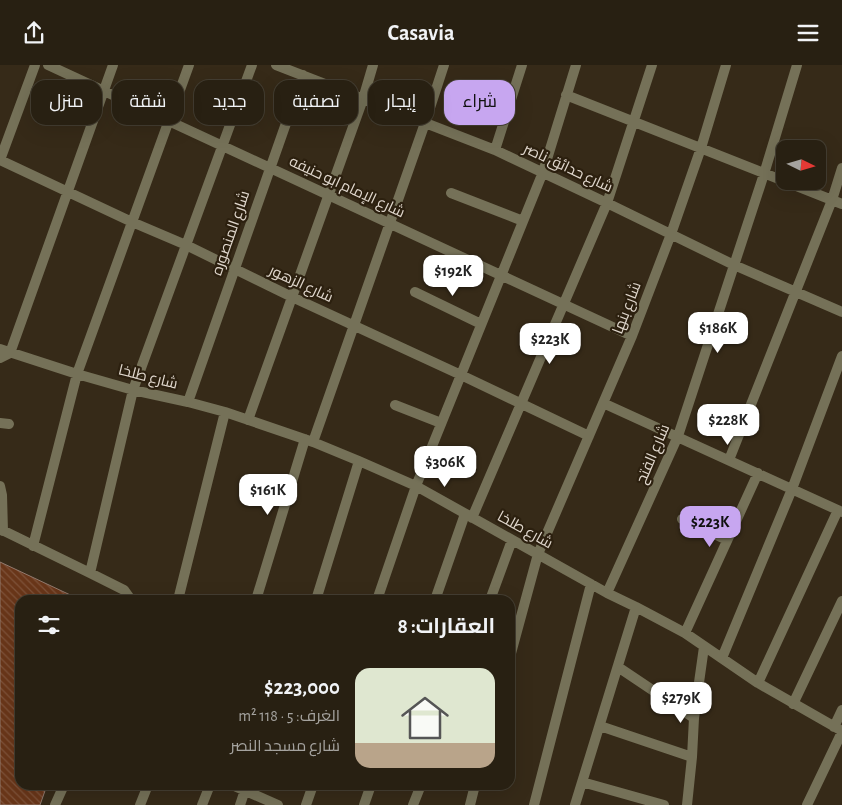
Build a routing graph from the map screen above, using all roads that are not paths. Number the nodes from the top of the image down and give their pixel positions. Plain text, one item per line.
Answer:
1 (35, 65) edge
2 (48, 65) edge
3 (113, 65) edge
4 (189, 65) edge
5 (252, 65) edge
6 (276, 65) edge
7 (373, 65) edge
8 (444, 65) edge
9 (522, 65) edge
10 (576, 65) edge
11 (652, 65) edge
12 (726, 65) edge
13 (797, 65) edge
14 (289, 67) edge
15 (303, 75) junction
16 (184, 80) edge
17 (104, 91) junction
18 (112, 95) edge
19 (566, 95) junction
20 (434, 96) edge
21 (363, 99) junction
22 (368, 101) edge
23 (634, 122) junction
24 (168, 125) edge
25 (177, 125) edge
26 (424, 125) edge
27 (430, 125) edge
28 (222, 146) junction
29 (701, 149) junction
30 (495, 150) junction
31 (0, 160) edge
32 (270, 167) junction
33 (842, 168) edge
34 (543, 172) junction
35 (764, 173) junction
36 (68, 192) junction
37 (450, 193) dead end
38 (328, 195) junction
39 (832, 200) junction
40 (607, 203) junction
41 (842, 204) edge
42 (523, 221) junction
43 (132, 222) junction
44 (390, 223) junction
45 (671, 234) junction
46 (186, 245) junction
47 (734, 265) junction
48 (235, 269) junction
49 (501, 275) junction
50 (414, 292) dead end
51 (796, 292) junction
52 (292, 297) junction
53 (563, 304) junction
54 (842, 312) edge
55 (481, 324) junction
56 (354, 326) junction
57 (632, 336) junction
58 (0, 349) edge
59 (10, 353) junction
60 (842, 356) edge
61 (0, 359) edge
62 (77, 374) junction
63 (461, 375) junction
64 (133, 389) junction
65 (188, 402) junction
66 (603, 403) junction
67 (520, 404) junction
68 (395, 405) dead end
69 (225, 412) junction
70 (248, 420) junction
71 (441, 423) junction
72 (588, 436) junction
73 (678, 436) junction
74 (309, 441) junction
75 (729, 460) junction
76 (359, 461) junction
77 (758, 473) junction
78 (0, 486) edge
79 (416, 486) junction
80 (792, 489) junction
81 (840, 511) edge
82 (469, 516) junction
83 (682, 519) dead end
84 (1, 530) edge
85 (512, 540) junction
86 (727, 540) junction
87 (33, 546) junction
88 (538, 554) junction
89 (90, 573) junction
90 (591, 585) junction
91 (607, 593) junction
92 (128, 595) edge
93 (179, 595) edge
94 (258, 595) edge
95 (318, 595) edge
96 (379, 595) edge
97 (437, 595) edge
98 (492, 595) edge
99 (842, 601) edge
100 (636, 607) junction
101 (685, 633) junction
102 (515, 639) edge
103 (704, 647) junction
104 (722, 658) junction
105 (618, 667) junction
106 (758, 683) junction
107 (793, 704) junction
108 (842, 710) edge
109 (694, 718) junction
110 (600, 726) junction
111 (839, 730) edge
112 (692, 757) junction
113 (582, 782) junction
114 (62, 790) edge
115 (146, 790) edge
116 (208, 790) edge
117 (253, 790) edge
118 (311, 790) edge
119 (369, 790) edge
120 (419, 790) edge
121 (474, 790) edge
122 (56, 805) edge
123 (140, 805) edge
124 (202, 805) edge
125 (240, 805) edge
126 (278, 805) edge
127 (306, 805) edge
128 (364, 805) edge
129 (414, 805) edge
130 (470, 805) edge
131 (534, 805) edge
132 (575, 805) edge
133 (664, 805) edge
134 (687, 805) edge
135 (807, 805) edge

1 - 31 street
2 - 17 street, شارع الإمام ابو حنيفه
3 - 17 street
4 - 16 street
5 - 28 street
6 - 14 street, شارع حدائق ناصر
7 - 21 street
8 - 20 street
9 - 30 street
10 - 19 street
11 - 23 street
12 - 29 street, شارع بنها
13 - 35 street, شارع الفتح
14 - 15 street, شارع حدائق ناصر
15 - 21 street, شارع حدائق ناصر
15 - 32 street, شارع المنصوره
17 - 18 street, شارع الإمام ابو حنيفه
17 - 36 street
19 - 23 street
19 - 34 street
21 - 22 street, شارع حدائق ناصر
21 - 38 street
23 - 29 street
23 - 40 street
24 - 43 street
25 - 28 street, شارع الإمام ابو حنيفه
26 - 44 street
27 - 30 street, شارع حدائق ناصر
28 - 32 street, شارع الإمام ابو حنيفه
28 - 46 street
29 - 35 street
29 - 45 street, شارع بنها
30 - 34 street, شارع حدائق ناصر
31 - 36 street, شارع الزهور
32 - 38 street, شارع الإمام ابو حنيفه
32 - 48 street, شارع المنصوره
33 - 39 street
34 - 40 street, شارع حدائق ناصر
34 - 42 street
35 - 39 street
35 - 47 street, شارع الفتح
36 - 43 street, شارع الزهور
36 - 59 street
37 - 42 street
38 - 44 street, شارع الإمام ابو حنيفه
38 - 52 street
39 - 41 street
39 - 51 street
40 - 45 street, شارع حدائق ناصر
40 - 53 street
42 - 49 street
43 - 46 street, شارع الزهور
43 - 62 street
44 - 49 street, شارع الإمام ابو حنيفه
44 - 56 street
45 - 47 street, شارع حدائق ناصر
45 - 57 street, شارع بنها
46 - 48 street, شارع الزهور
46 - 64 street
47 - 51 street, شارع حدائق ناصر
47 - 73 street, شارع الفتح
48 - 52 street, شارع الزهور
48 - 65 street, شارع المنصوره
49 - 53 street, شارع الإمام ابو حنيفه
49 - 55 street
50 - 55 street
51 - 54 street, شارع حدائق ناصر
51 - 75 street
52 - 56 street, شارع الزهور
52 - 70 street
53 - 57 street, شارع الإمام ابو حنيفه
53 - 67 street
55 - 63 street
56 - 63 street, شارع الزهور
56 - 74 street
57 - 66 street, شارع بنها
58 - 59 street, شارع طلخا
59 - 61 street
59 - 62 street, شارع طلخا
60 - 80 street
62 - 64 street, شارع طلخا
62 - 87 street
63 - 67 street, شارع الزهور
63 - 71 street
64 - 65 street, شارع طلخا
64 - 89 street
65 - 69 street, شارع طلخا
66 - 72 street, شارع بنها
66 - 73 street
67 - 72 street, شارع الزهور
67 - 82 street
68 - 71 street
69 - 70 street, شارع طلخا
69 - 93 street
70 - 74 street, شارع طلخا
71 - 79 street
72 - 88 street, شارع بنها
73 - 75 street
73 - 91 street, شارع الفتح
74 - 76 street, شارع طلخا
74 - 94 street
75 - 77 street
76 - 79 street, شارع طلخا
76 - 95 street
77 - 80 street
77 - 86 street
78 - 84 street
79 - 82 street, شارع طلخا
79 - 96 street
80 - 81 street
80 - 104 street
81 - 106 street
82 - 85 street, شارع طلخا
82 - 97 street
83 - 86 street
84 - 87 street
85 - 88 street, شارع طلخا
85 - 98 street
86 - 101 street
87 - 89 street
88 - 90 street, شارع طلخا
88 - 102 street, شارع بنها
89 - 92 street
90 - 91 street, شارع طلخا
90 - 131 street
91 - 100 street, شارع طلخا
99 - 107 street
100 - 101 street, شارع طلخا
100 - 105 street
101 - 103 street, شارع طلخا
103 - 104 street, شارع طلخا
103 - 109 street
104 - 106 street, شارع طلخا
105 - 109 street
105 - 110 street
106 - 107 street, شارع طلخا
107 - 111 street, شارع طلخا
108 - 111 street
109 - 112 street
110 - 112 street
110 - 113 street
111 - 135 street
112 - 134 street
113 - 132 street
113 - 133 street
114 - 122 street
115 - 123 street
116 - 124 street
117 - 125 street
117 - 126 street
118 - 127 street
119 - 128 street
120 - 129 street
121 - 130 street

